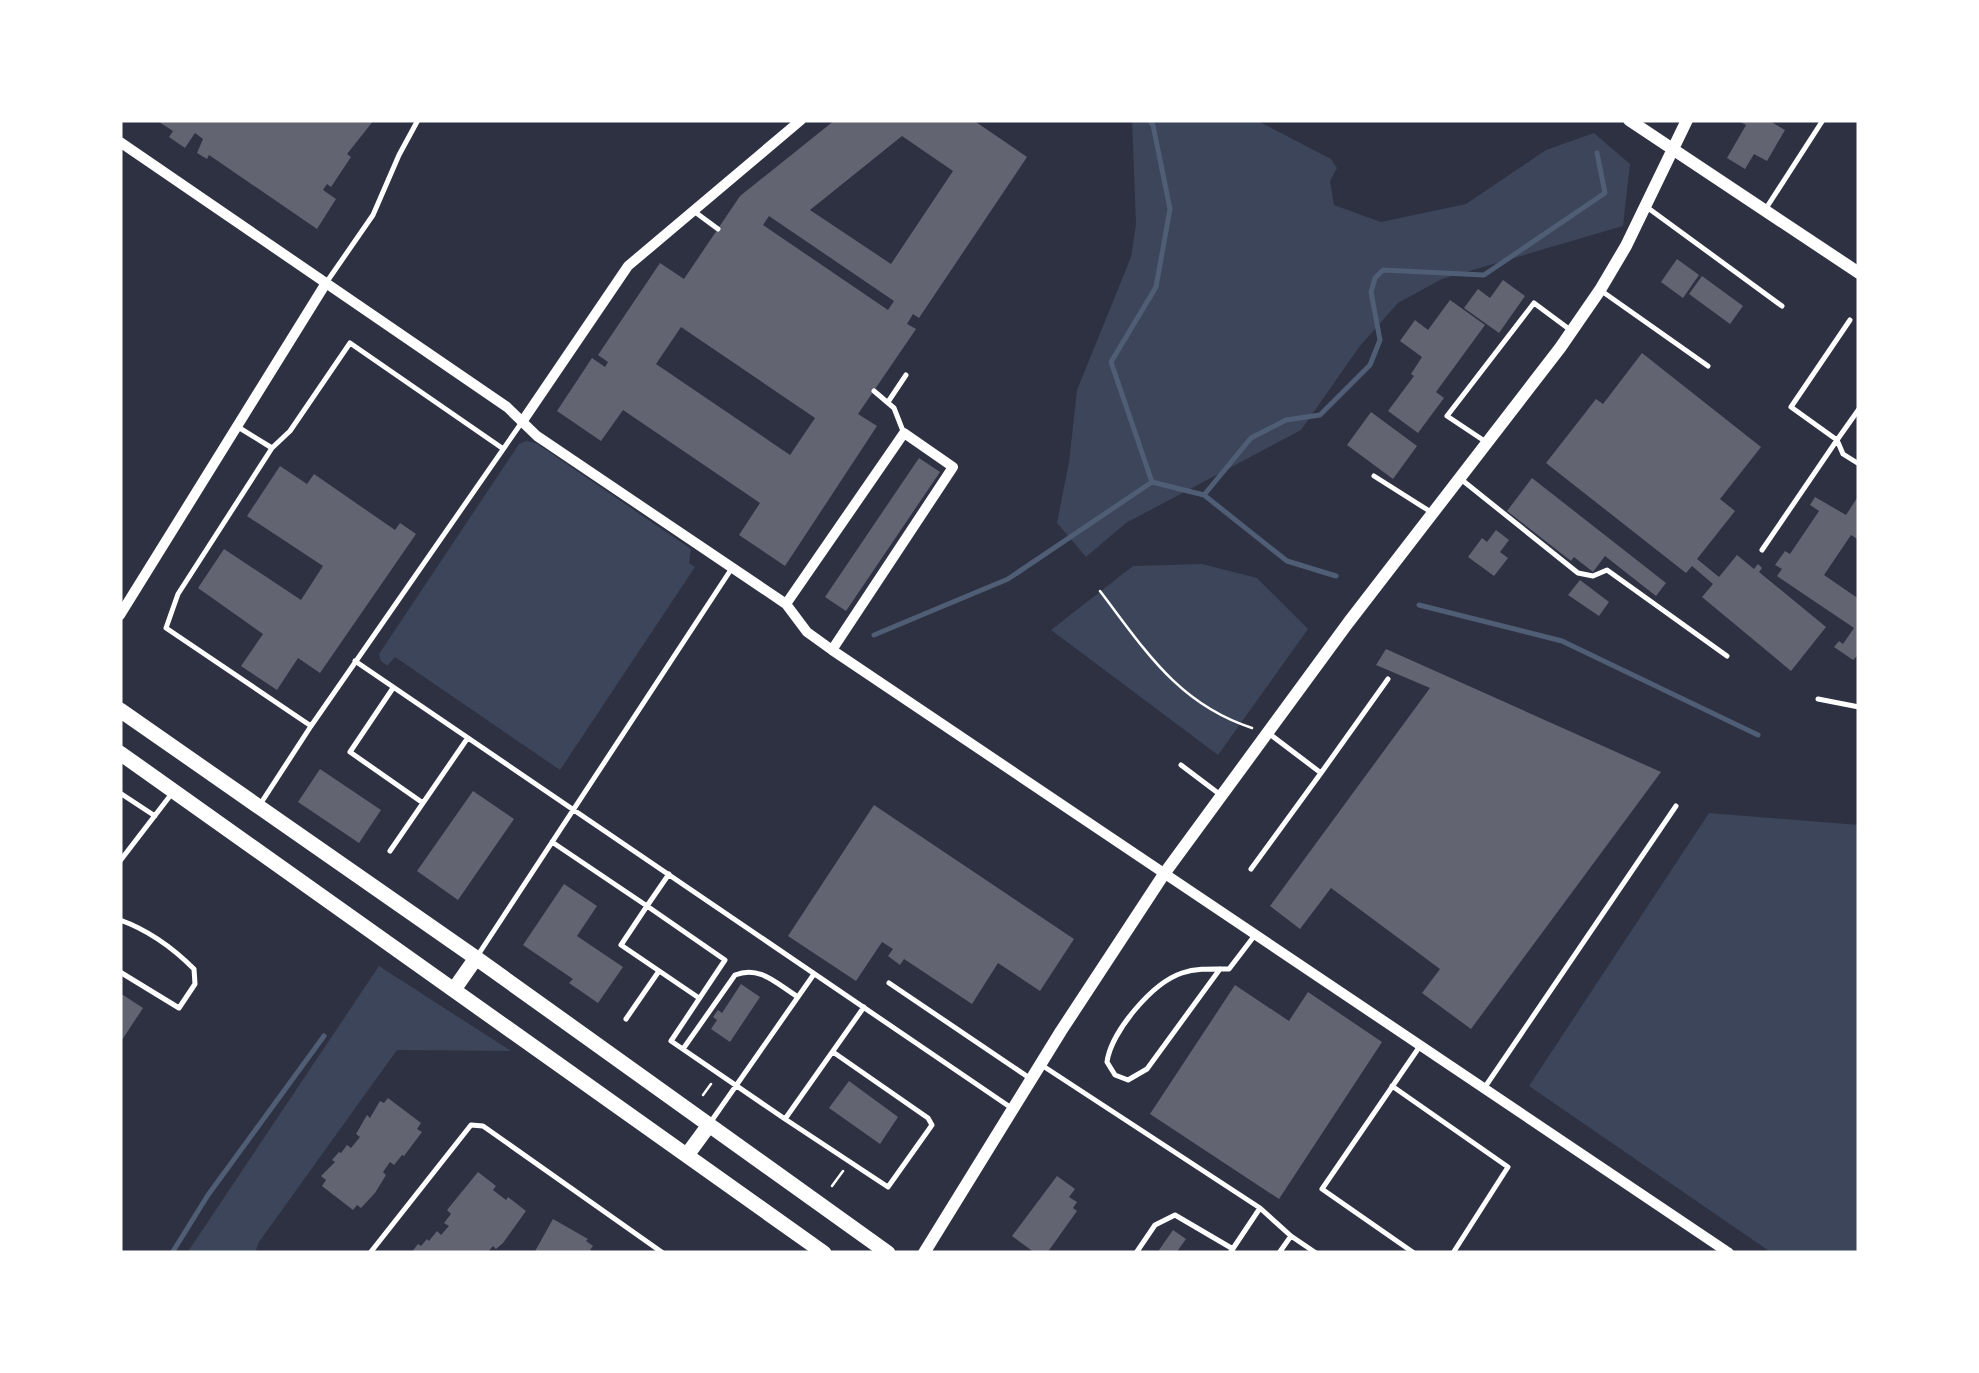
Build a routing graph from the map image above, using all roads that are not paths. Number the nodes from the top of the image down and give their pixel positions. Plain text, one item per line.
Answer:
1 (418, 120) edge
2 (801, 120) edge
3 (1629, 120) edge
4 (1686, 120) edge
5 (1823, 120) edge
6 (120, 142) edge
7 (1674, 150) junction
8 (1646, 206) junction
9 (692, 210) junction
10 (1764, 210) junction
11 (718, 229) dead end
12 (1859, 273) edge
13 (326, 283) junction
14 (1600, 290) junction
15 (1782, 306) dead end
16 (1850, 320) dead end
17 (1572, 331) junction
18 (1708, 366) dead end
19 (906, 375) dead end
20 (874, 391) dead end
21 (888, 402) junction
22 (1859, 409) edge
23 (522, 422) junction
24 (238, 427) junction
25 (904, 434) junction
26 (1837, 440) junction
27 (1487, 443) junction
28 (272, 448) junction
29 (502, 448) junction
30 (1859, 464) edge
31 (1374, 476) dead end
32 (1460, 478) junction
33 (1433, 513) junction
34 (1762, 550) dead end
35 (732, 568) junction
36 (786, 604) junction
37 (120, 615) edge
38 (832, 650) junction
39 (1726, 656) dead end
40 (356, 662) junction
41 (1388, 678) dead end
42 (393, 688) junction
43 (1818, 700) dead end
44 (1859, 707) edge
45 (120, 710) edge
46 (311, 726) junction
47 (1268, 733) junction
48 (467, 739) junction
49 (120, 753) edge
50 (1181, 766) dead end
51 (1322, 773) junction
52 (174, 791) junction
53 (120, 793) edge
54 (1221, 795) junction
55 (423, 803) junction
56 (259, 806) junction
57 (1676, 806) dead end
58 (573, 809) junction
59 (154, 816) junction
60 (552, 842) junction
61 (390, 851) dead end
62 (120, 861) edge
63 (1252, 870) dead end
64 (669, 874) junction
65 (1164, 874) junction
66 (647, 906) junction
67 (120, 920) edge
68 (1256, 933) junction
69 (476, 958) junction
70 (1220, 969) junction
71 (120, 972) edge
72 (658, 972) junction
73 (814, 974) junction
74 (888, 983) dead end
75 (455, 988) junction
76 (798, 997) junction
77 (699, 998) junction
78 (864, 1007) junction
79 (626, 1019) dead end
80 (1420, 1046) junction
81 (683, 1050) junction
82 (833, 1052) junction
83 (1040, 1064) junction
84 (1031, 1079) junction
85 (736, 1085) junction
86 (1392, 1086) junction
87 (1483, 1090) junction
88 (1012, 1109) junction
89 (786, 1119) junction
90 (709, 1125) junction
91 (687, 1154) junction
92 (1260, 1208) junction
93 (1291, 1236) junction
94 (1231, 1251) edge
95 (370, 1253) edge
96 (662, 1253) edge
97 (824, 1253) edge
98 (888, 1253) edge
99 (924, 1253) edge
100 (1136, 1253) edge
101 (1279, 1253) edge
102 (1316, 1253) edge
103 (1414, 1253) edge
104 (1453, 1253) edge
105 (1729, 1253) edge

1 - 13 lane
2 - 9 street
3 - 7 street
4 - 7 street
5 - 10 lane
6 - 13 street
7 - 8 street
7 - 10 street
8 - 14 street
8 - 15 lane
9 - 11 lane
9 - 23 street
10 - 12 street
13 - 23 street
13 - 24 street
14 - 17 street
14 - 18 lane
16 - 26 lane
17 - 27 street
17 - 27 lane
19 - 21 lane
20 - 21 lane
21 - 25 lane
22 - 26 lane
23 - 29 lane
23 - 35 street
24 - 28 lane
24 - 37 street
25 - 36 street
25 - 38 street
26 - 30 lane
26 - 34 lane
27 - 32 street
28 - 29 lane
28 - 46 lane
29 - 40 lane
31 - 33 lane
32 - 33 street
32 - 39 lane
33 - 47 street
35 - 36 street
35 - 58 lane
36 - 38 street
38 - 65 street
40 - 42 lane
40 - 46 lane
41 - 51 lane
42 - 48 lane
42 - 55 lane
43 - 44 lane
45 - 56 main road
46 - 56 lane
47 - 51 lane
47 - 54 street
48 - 55 lane
48 - 58 lane
49 - 52 main road
50 - 54 lane
51 - 63 lane
52 - 59 lane
52 - 75 main road
53 - 59 lane
54 - 65 street
55 - 61 lane
56 - 69 main road
57 - 87 lane
58 - 60 lane
58 - 64 lane
59 - 62 lane
60 - 66 lane
60 - 69 lane
64 - 66 lane
64 - 73 lane
65 - 68 street
65 - 83 street
66 - 72 lane
66 - 77 lane
67 - 71 lane
68 - 70 lane
68 - 80 street
69 - 75 main road
69 - 90 main road
70 - 70 lane
72 - 77 lane
72 - 79 lane
73 - 76 lane
73 - 78 lane
74 - 84 lane
75 - 91 main road
76 - 81 lane
76 - 85 lane
77 - 81 lane
78 - 82 lane
78 - 88 lane
80 - 86 lane
80 - 87 street
81 - 85 lane
82 - 89 lane
82 - 89 lane
83 - 84 street
83 - 92 lane
84 - 88 street
85 - 89 lane
85 - 90 lane
86 - 103 lane
86 - 104 lane
87 - 105 street
88 - 99 street
90 - 91 main road
90 - 98 main road
91 - 97 main road
92 - 93 lane
92 - 94 lane
93 - 101 lane
93 - 102 lane
94 - 100 lane
95 - 96 lane

